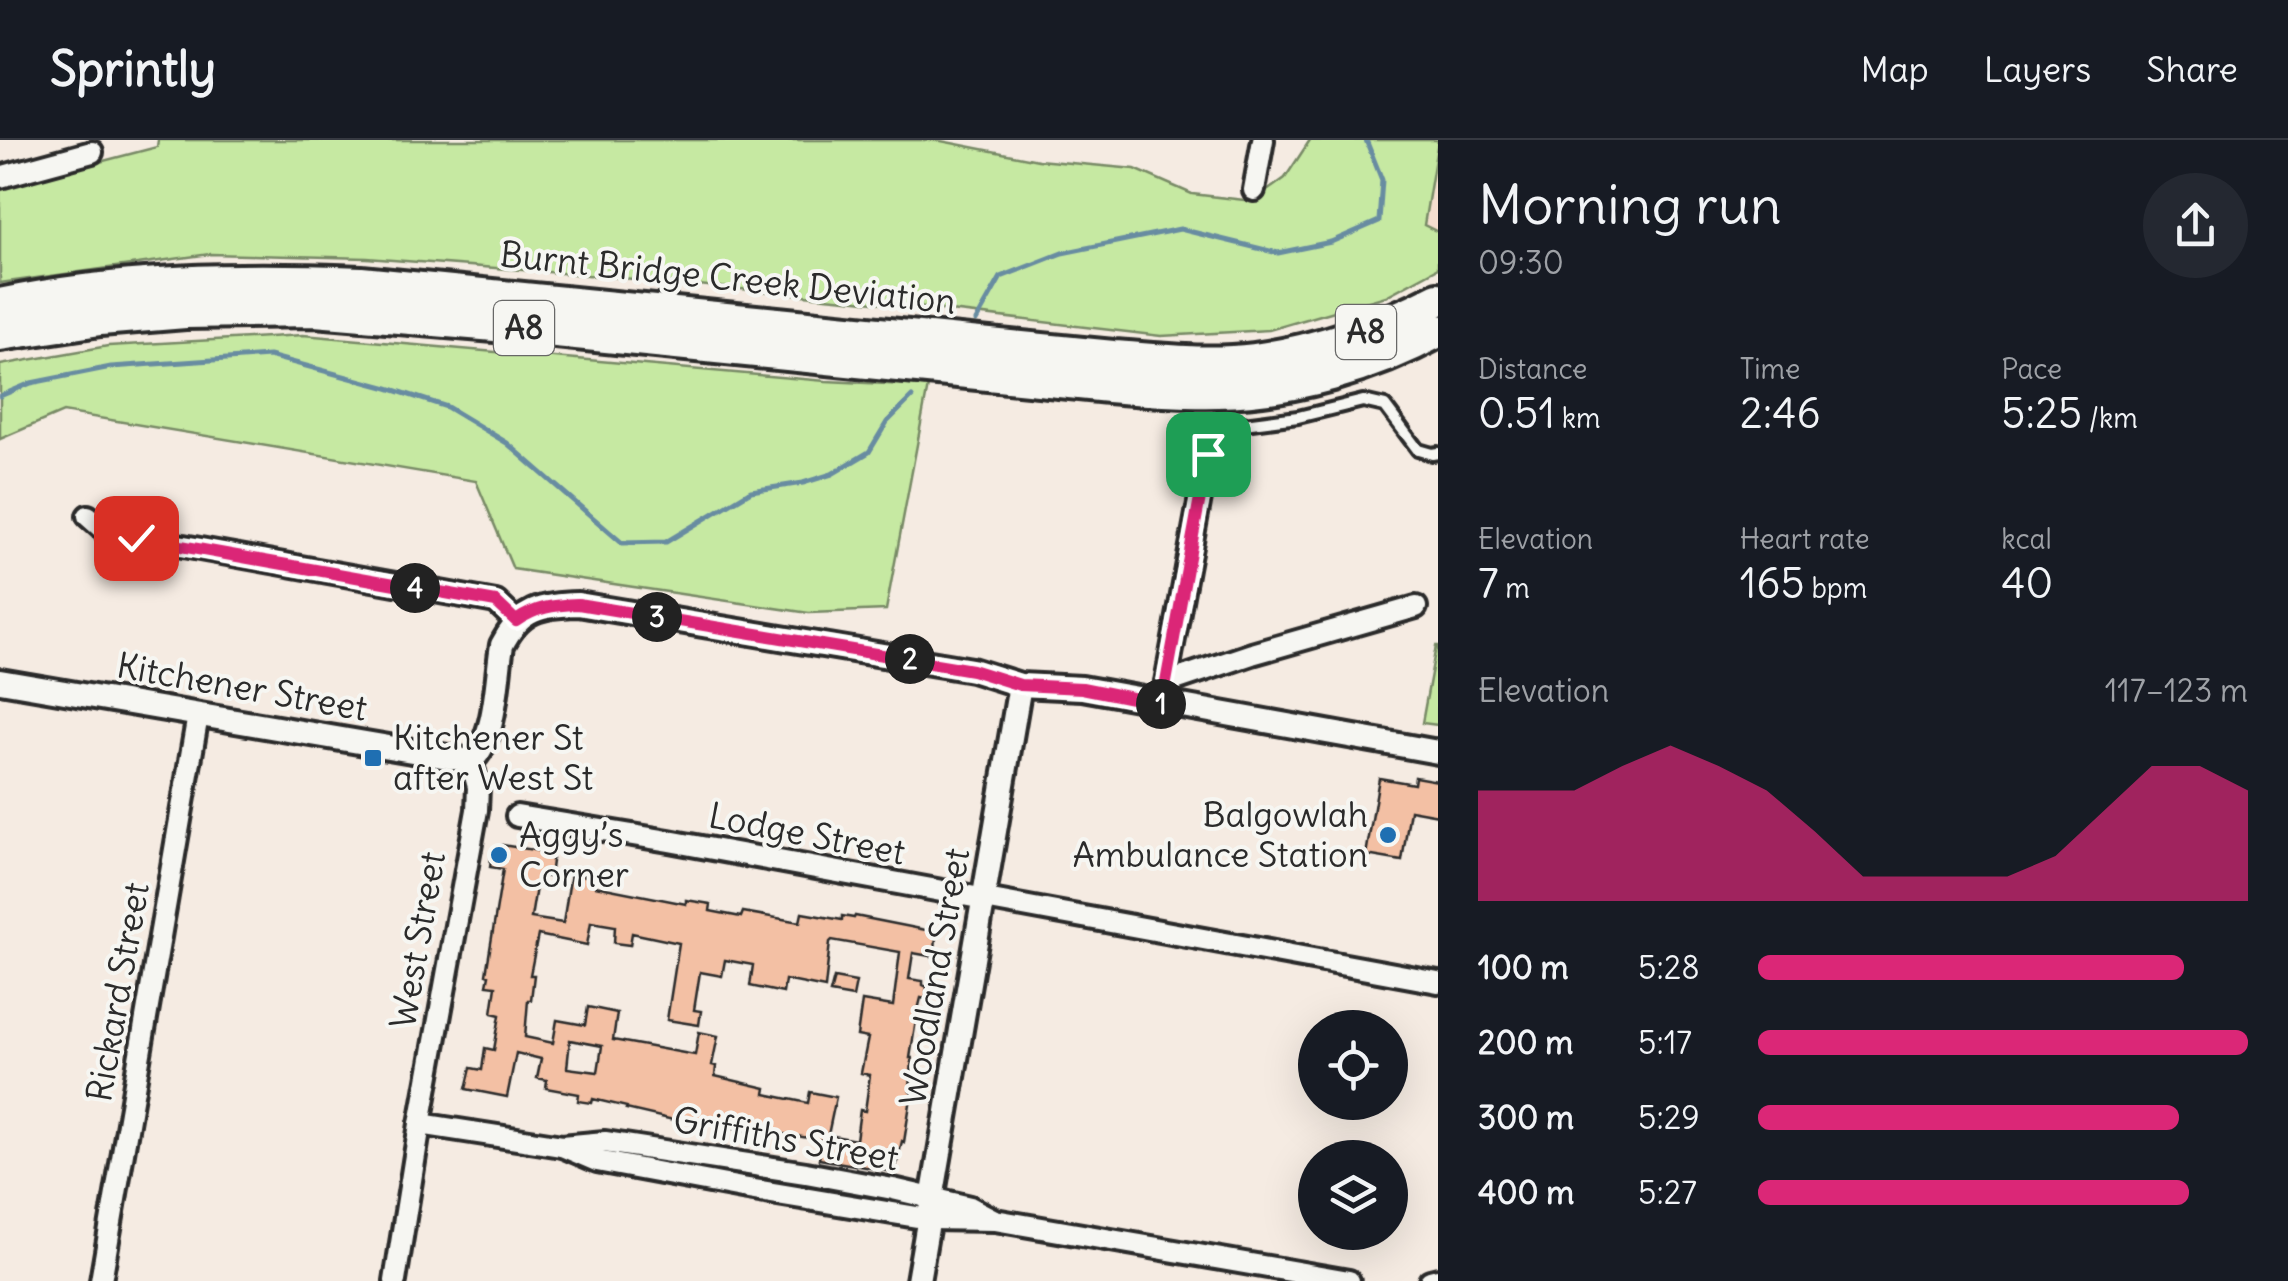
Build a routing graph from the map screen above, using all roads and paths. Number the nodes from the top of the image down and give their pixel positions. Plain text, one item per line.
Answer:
1 (1263, 140) edge
2 (92, 152) dead end
3 (0, 177) edge
4 (1254, 190) dead end
5 (1438, 299) edge
6 (0, 305) edge
7 (0, 334) edge
8 (1433, 336) edge
9 (1438, 452) edge
10 (1208, 454) joint
11 (88, 516) dead end
12 (1416, 607) dead end
13 (516, 621) junction
14 (0, 681) edge
15 (1020, 685) junction
16 (1164, 694) junction
17 (198, 715) junction
18 (1438, 752) edge
19 (471, 761) junction
20 (518, 816) dead end
21 (983, 900) junction
22 (1438, 982) edge
23 (420, 1124) junction
24 (930, 1209) junction
25 (1438, 1279) edge
26 (101, 1281) edge
27 (395, 1281) edge
28 (918, 1281) edge
29 (1348, 1281) edge
30 (1430, 1281) edge

1 - 4 street
2 - 3 street
5 - 6 highway, Burnt Bridge Creek Deviation / A8
7 - 8 highway, Burnt Bridge Creek Deviation / A8
9 - 10 lane
10 - 16 street
11 - 13 street
12 - 16 street
13 - 15 street
13 - 19 street
14 - 17 street, Kitchener Street
15 - 16 street
15 - 21 street, Woodland Street
16 - 18 street
17 - 19 street, Kitchener Street
17 - 26 street, Rickard Street
19 - 23 street, West Street
20 - 21 street, Lodge Street
21 - 22 street, Lodge Street
21 - 24 street, Woodland Street
23 - 24 street, Griffiths Street
23 - 27 street, West Street
24 - 28 street, Woodland Street
24 - 29 street, Griffiths Street
25 - 30 street

